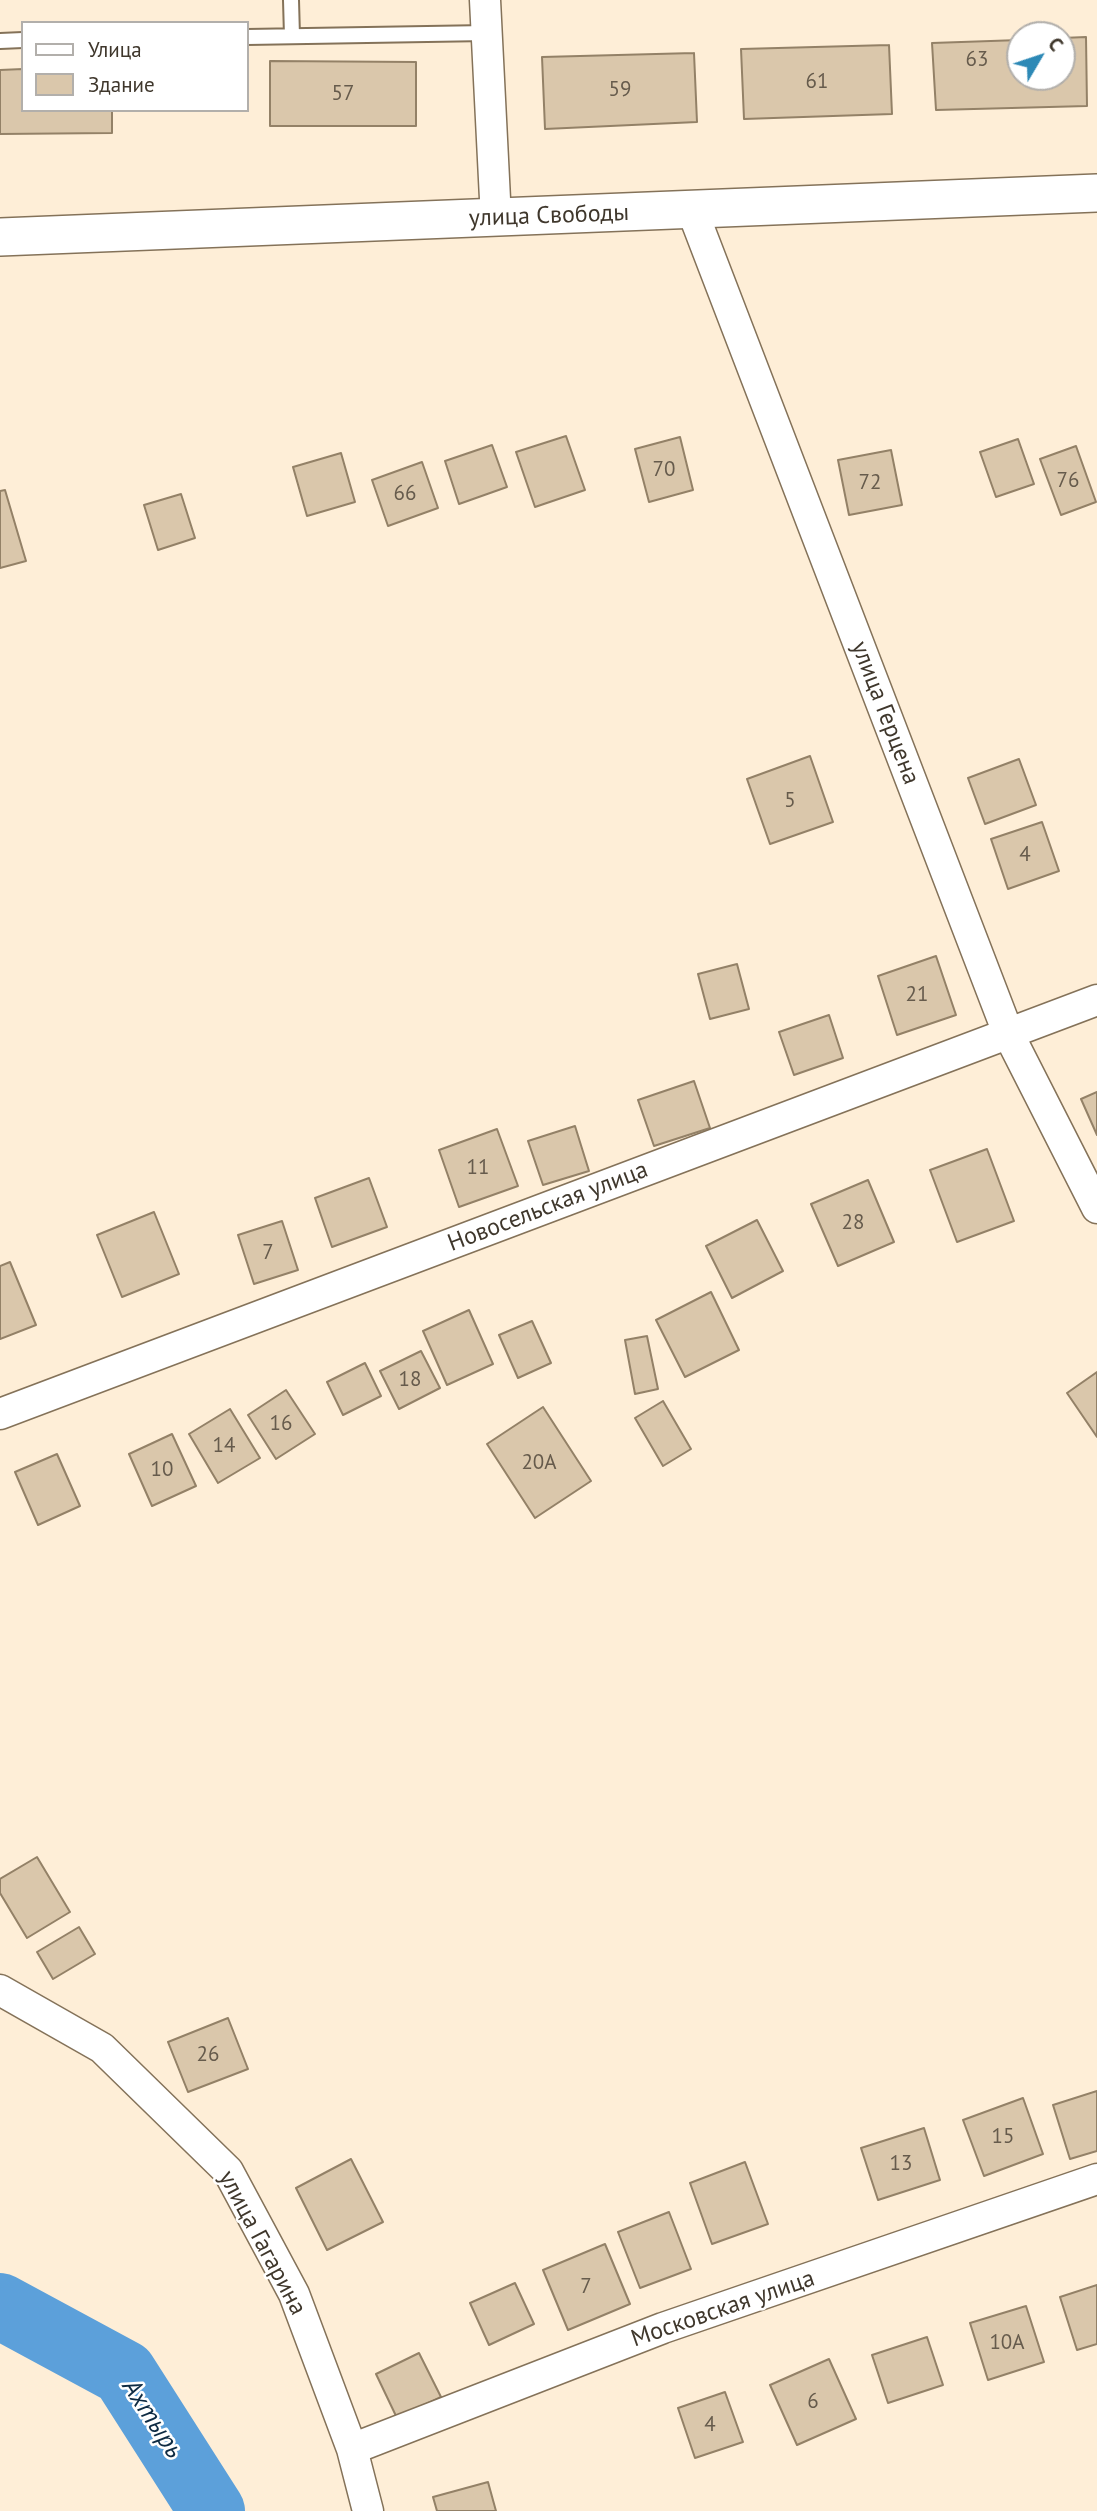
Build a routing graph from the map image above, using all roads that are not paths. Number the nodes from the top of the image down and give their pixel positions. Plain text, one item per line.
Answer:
1 (290, 0) edge
2 (485, 0) edge
3 (486, 33) junction
4 (292, 36) junction
5 (248, 37) edge
6 (21, 40) edge
7 (0, 41) edge
8 (1097, 193) edge
9 (692, 210) junction
10 (496, 219) junction
11 (0, 237) edge
12 (1097, 1000) edge
13 (1008, 1033) junction
14 (1097, 1208) edge
15 (0, 1415) edge
16 (0, 1990) edge
17 (1097, 2179) edge
18 (352, 2449) junction
19 (368, 2511) edge

1 - 4 lane
2 - 3 street
3 - 4 lane
3 - 10 street
4 - 5 lane
6 - 7 lane
8 - 9 street, улица Свободы
9 - 10 street, улица Свободы
9 - 13 street, улица Герцена
10 - 11 street, улица Свободы
12 - 13 street, Новосельская улица
13 - 14 street, улица Герцена
13 - 15 street, Новосельская улица
16 - 18 street, улица Гагарина
17 - 18 street, Московская улица
18 - 19 street, улица Гагарина

